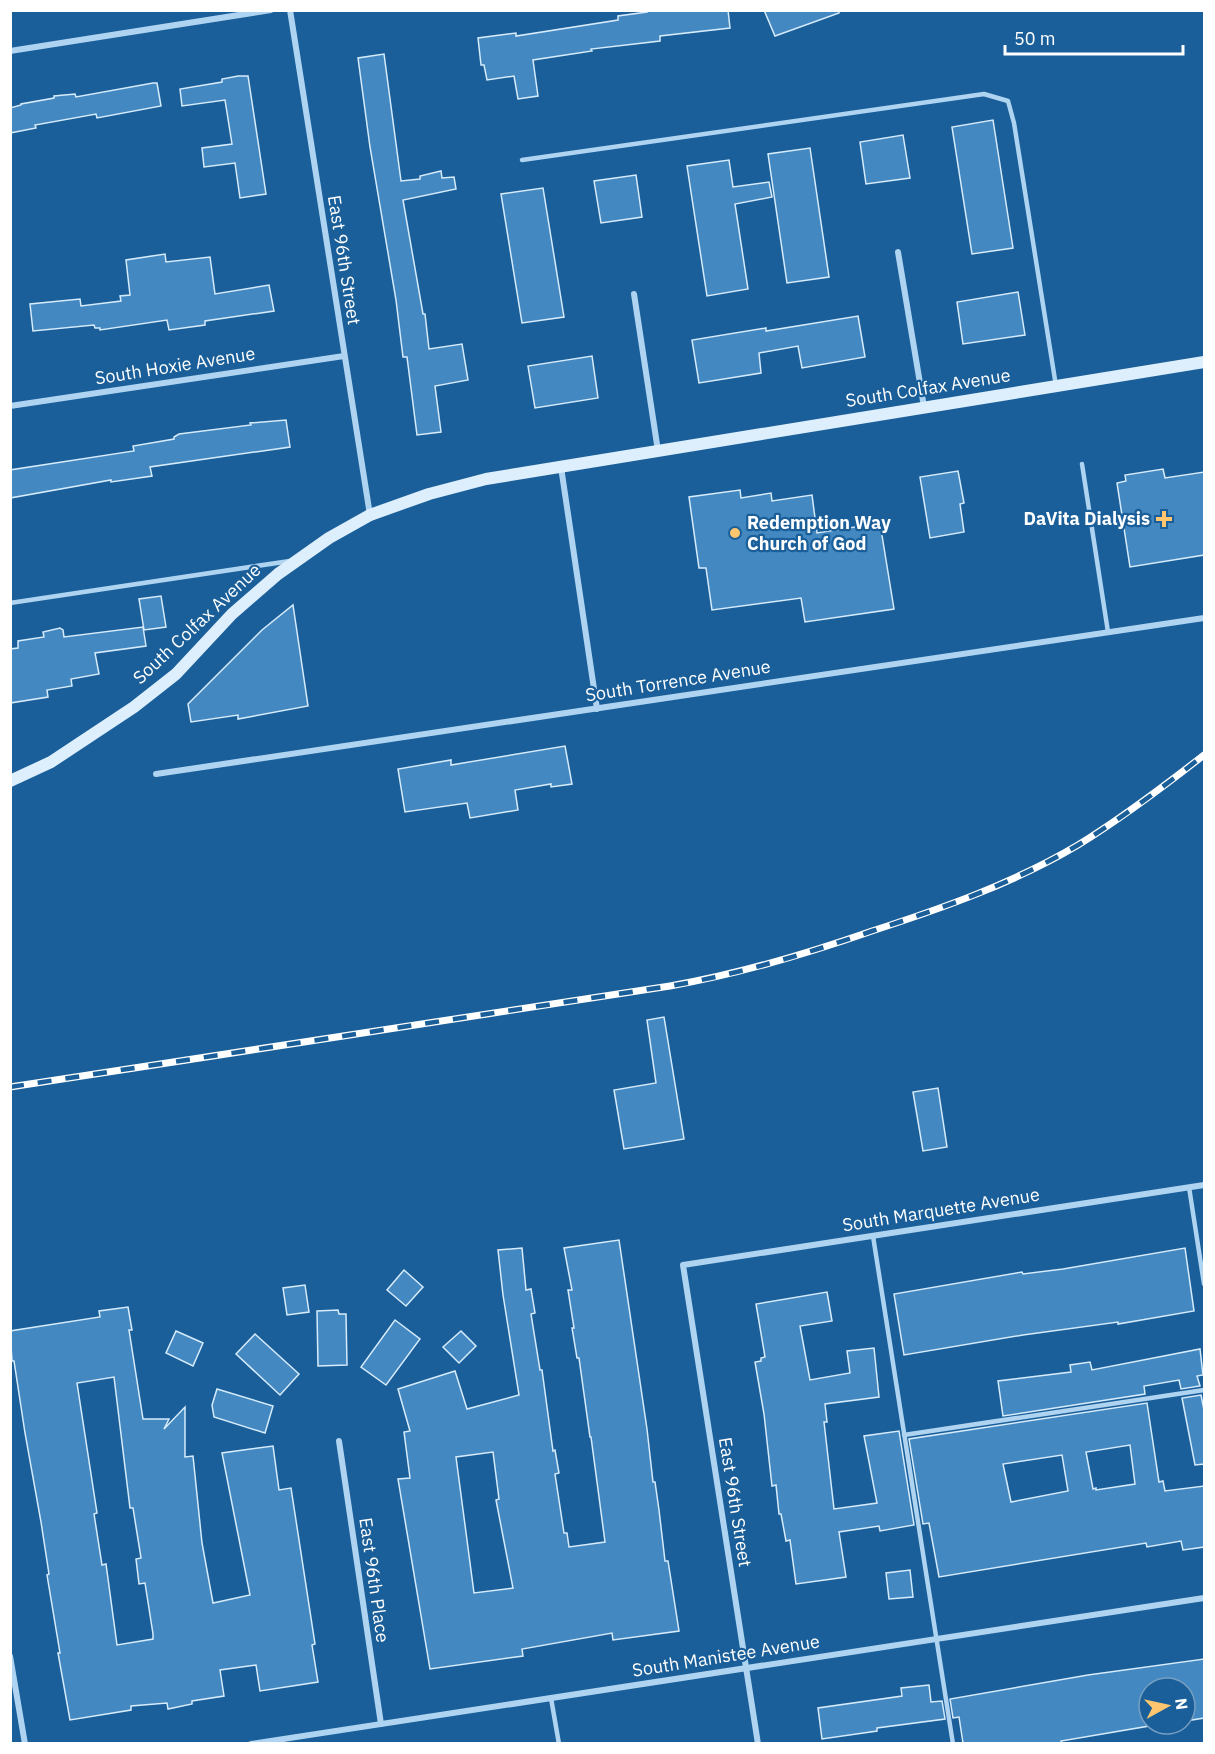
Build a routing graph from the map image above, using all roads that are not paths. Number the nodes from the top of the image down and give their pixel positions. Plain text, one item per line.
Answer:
1 (271, 10) edge
2 (290, 10) edge
3 (10, 51) edge
4 (522, 160) dead end
5 (898, 252) dead end
6 (634, 294) dead end
7 (344, 356) junction
8 (1204, 362) edge
9 (1056, 386) junction
10 (10, 406) edge
11 (924, 407) junction
12 (658, 451) junction
13 (1082, 464) dead end
14 (561, 467) junction
15 (370, 515) junction
16 (298, 560) junction
17 (10, 603) edge
18 (1204, 618) edge
19 (1108, 632) junction
20 (597, 709) junction
21 (156, 774) dead end
22 (10, 782) edge
23 (1204, 1185) edge
24 (1189, 1187) junction
25 (873, 1236) junction
26 (683, 1265) joint
27 (1204, 1284) edge
28 (1204, 1390) edge
29 (904, 1435) junction
30 (339, 1441) dead end
31 (1204, 1598) edge
32 (937, 1639) junction
33 (10, 1656) edge
34 (747, 1669) junction
35 (551, 1698) junction
36 (381, 1724) junction
37 (25, 1743) edge
38 (251, 1743) edge
39 (559, 1743) edge
40 (759, 1743) edge
41 (953, 1743) edge

1 - 3 street
2 - 7 street, East 96th Street
4 - 9 lane
5 - 11 street
6 - 12 street
7 - 10 street, South Hoxie Avenue
7 - 15 street, East 96th Street
8 - 9 main road, South Colfax Avenue
9 - 11 main road, South Colfax Avenue
11 - 12 main road, South Colfax Avenue
12 - 14 main road, South Colfax Avenue
13 - 19 lane
14 - 15 main road, South Colfax Avenue
14 - 20 street
15 - 16 main road, South Colfax Avenue
16 - 17 lane
16 - 22 main road, South Colfax Avenue
18 - 19 street, South Torrence Avenue
19 - 20 street, South Torrence Avenue
20 - 21 street, South Torrence Avenue
23 - 24 street, South Marquette Avenue
24 - 25 street, South Marquette Avenue
24 - 27 lane
25 - 26 street, South Marquette Avenue
25 - 29 lane
26 - 34 street, East 96th Street
28 - 29 lane
29 - 32 lane
30 - 36 street, East 96th Place
31 - 32 street, South Manistee Avenue
32 - 34 street, South Manistee Avenue
32 - 41 lane
33 - 37 street
34 - 35 street, South Manistee Avenue
34 - 40 street, East 96th Street
35 - 36 street, South Manistee Avenue
35 - 39 lane
36 - 38 street, South Manistee Avenue

